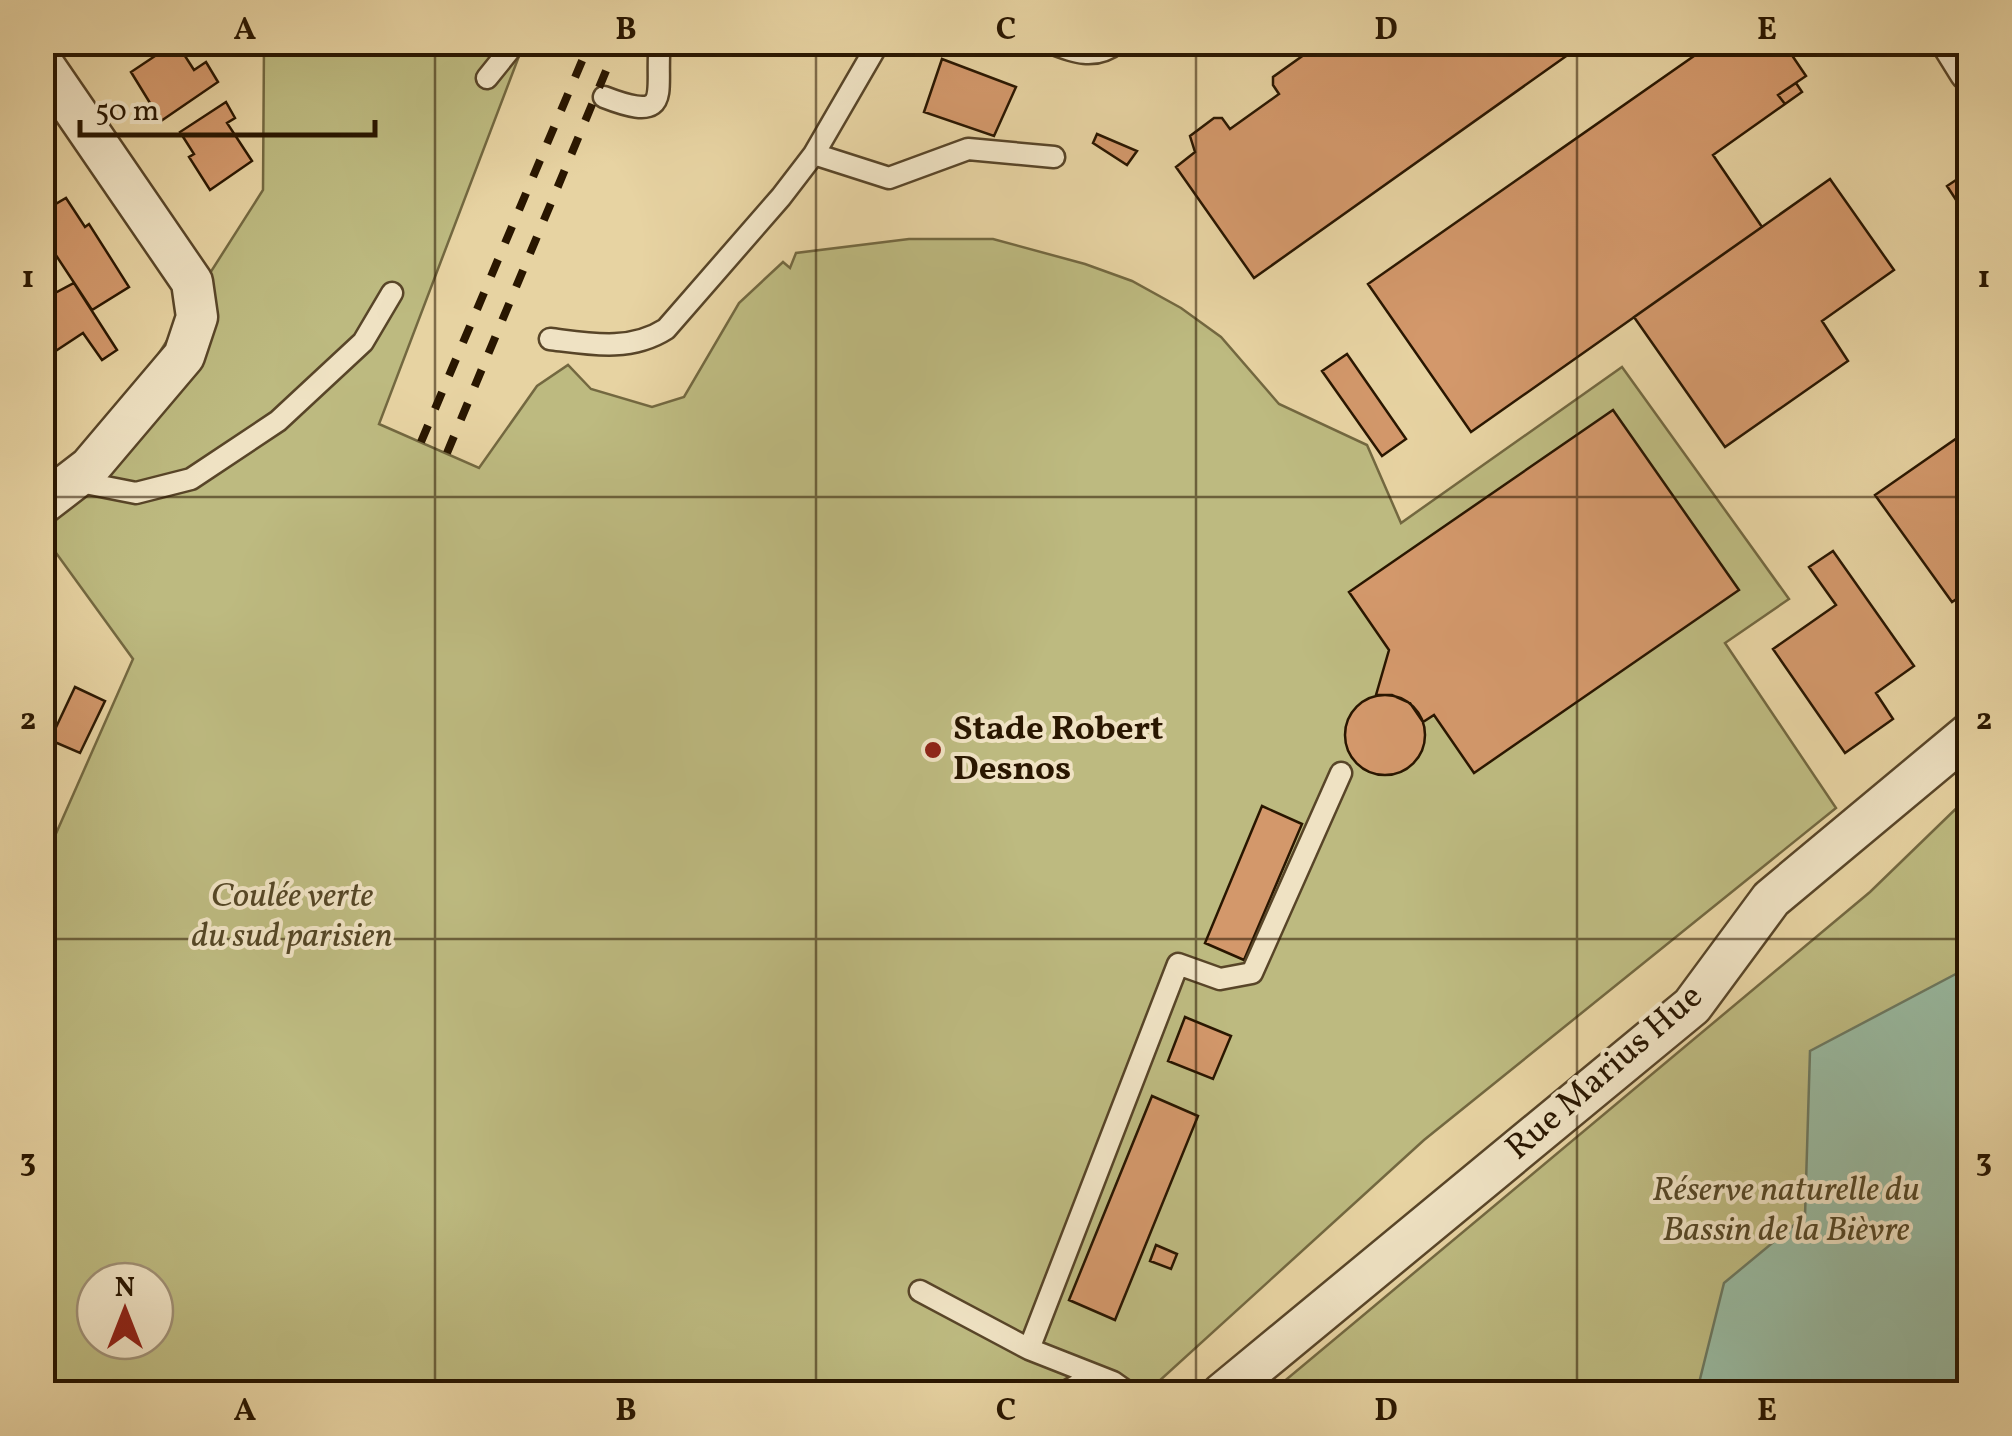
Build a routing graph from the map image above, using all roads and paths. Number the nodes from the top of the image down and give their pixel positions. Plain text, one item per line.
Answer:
1 (516, 42) edge
2 (660, 42) edge
3 (878, 42) edge
4 (1048, 42) edge
5 (1118, 42) edge
6 (1952, 42) edge
7 (42, 63) edge
8 (1970, 71) edge
9 (487, 78) dead end
10 (604, 97) dead end
11 (814, 154) junction
12 (1054, 158) dead end
13 (392, 292) dead end
14 (550, 339) dead end
15 (59, 492) edge
16 (1970, 733) edge
17 (1341, 774) dead end
18 (920, 1291) dead end
19 (1029, 1350) junction
20 (1122, 1388) edge
21 (1062, 1394) edge
22 (1222, 1394) edge

1 - 9 lane
2 - 10 lane
3 - 11 lane
4 - 5 lane
6 - 8 street
7 - 15 street
11 - 12 lane
11 - 14 lane
13 - 15 lane
16 - 22 street, Rue Marius Hue
17 - 19 lane
18 - 19 lane
19 - 20 lane
20 - 21 lane

